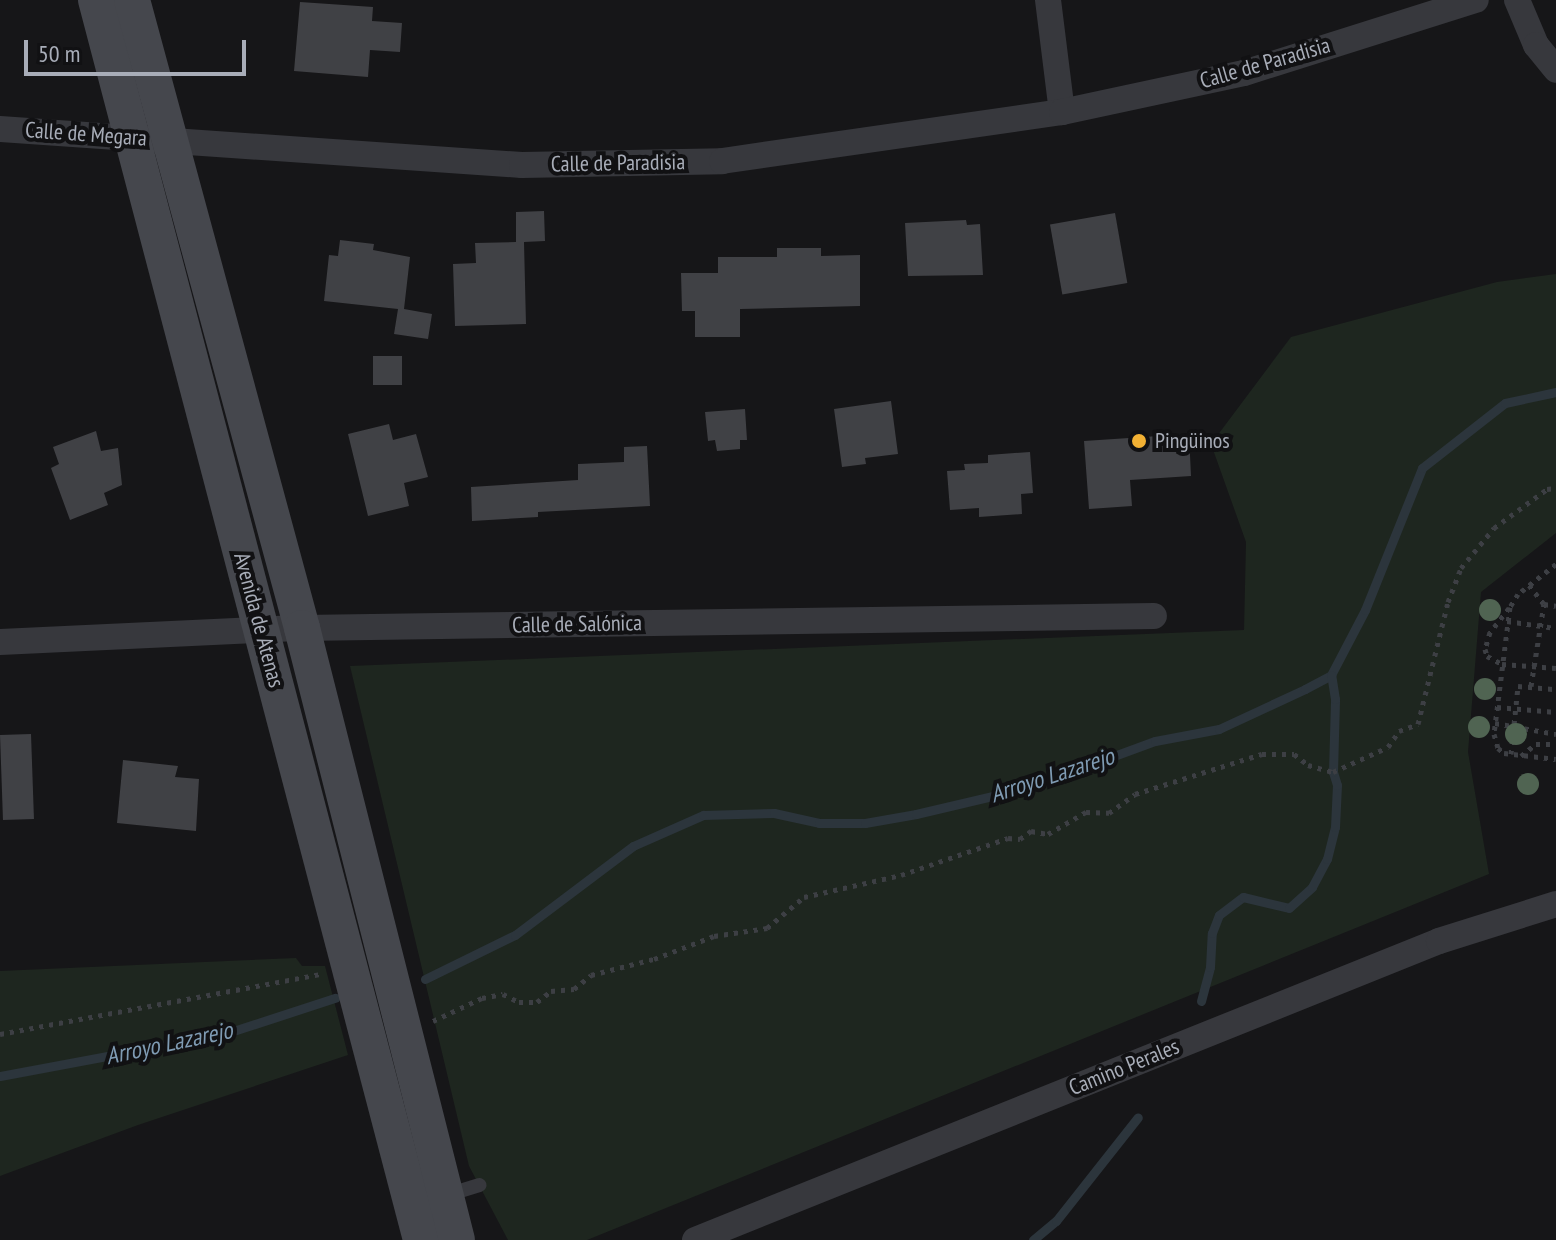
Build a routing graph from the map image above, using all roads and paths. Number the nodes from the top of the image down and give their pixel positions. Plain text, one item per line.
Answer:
1 (96, 0) edge
2 (132, 0) edge
3 (1048, 0) edge
4 (1476, 0) edge
5 (1517, 0) edge
6 (1416, 9) edge
7 (1556, 70) edge
8 (1062, 112) junction
9 (0, 129) edge
10 (131, 136) junction
11 (171, 140) junction
12 (1556, 488) edge
13 (1556, 564) edge
14 (1529, 585) junction
15 (1544, 604) junction
16 (1556, 606) edge
17 (1510, 607) junction
18 (1154, 616) dead end
19 (1507, 621) junction
20 (1539, 625) junction
21 (302, 628) junction
22 (1556, 628) edge
23 (262, 632) junction
24 (0, 642) edge
25 (1502, 664) junction
26 (1533, 667) junction
27 (1556, 668) edge
28 (1531, 686) junction
29 (1556, 689) edge
30 (1497, 707) junction
31 (1514, 708) junction
32 (1556, 712) edge
33 (1495, 723) junction
34 (1514, 727) junction
35 (1556, 734) edge
36 (1556, 744) edge
37 (1511, 754) junction
38 (1521, 756) junction
39 (1556, 759) edge
40 (1556, 904) edge
41 (349, 969) junction
42 (407, 1033) junction
43 (0, 1034) edge
44 (421, 1240) edge
45 (457, 1240) edge
46 (695, 1240) edge

1 - 10 main road, Avenida de Atenas
2 - 11 main road, Avenida de Atenas
3 - 8 street
4 - 6 street, Calle de Paradisia
5 - 7 street
6 - 8 street, Calle de Paradisia
8 - 11 street, Calle de Paradisia
9 - 10 street, Calle de Megara
10 - 11 street, Calle de Megara
10 - 23 main road, Avenida de Atenas
11 - 21 main road, Avenida de Atenas
12 - 42 path
13 - 14 path
14 - 15 path
14 - 17 path
15 - 16 path
15 - 20 path
17 - 19 path
17 - 25 path
18 - 21 street, Calle de Salónica
19 - 20 path
19 - 25 path
20 - 22 path
20 - 26 path
21 - 23 street, Calle de Salónica
21 - 42 main road, Avenida de Atenas
23 - 24 street, Calle de Salónica
23 - 41 main road, Avenida de Atenas
25 - 26 path
25 - 30 path
26 - 27 path
26 - 28 path
28 - 29 path
28 - 31 path
30 - 31 path
30 - 33 path
31 - 32 path
31 - 34 path
33 - 34 path
33 - 37 path
34 - 35 path
34 - 37 path
36 - 38 path
37 - 38 path
38 - 39 path
40 - 46 street, Camino Perales
41 - 43 path
41 - 44 main road, Avenida de Atenas
42 - 45 main road, Avenida de Atenas

